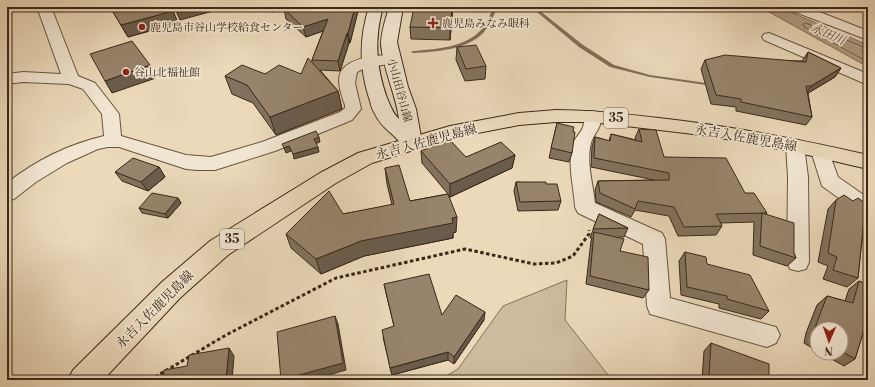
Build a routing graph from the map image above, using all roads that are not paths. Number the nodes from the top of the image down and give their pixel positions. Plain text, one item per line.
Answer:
1 (44, 7) edge
2 (376, 7) edge
3 (396, 7) edge
4 (795, 7) edge
5 (868, 36) edge
6 (769, 37) dead end
7 (392, 60) junction
8 (368, 62) junction
9 (7, 79) edge
10 (70, 79) junction
11 (868, 80) edge
12 (592, 116) junction
13 (113, 140) junction
14 (412, 143) junction
15 (795, 145) junction
16 (820, 151) junction
17 (868, 162) edge
18 (7, 194) edge
19 (868, 208) edge
20 (798, 262) dead end
21 (768, 335) dead end
22 (83, 380) edge

1 - 10 street
2 - 8 main road, 小山田谷山線
3 - 7 main road, 小山田谷山線
4 - 5 street
6 - 11 street
7 - 8 street
7 - 14 main road, 小山田谷山線
8 - 13 street
8 - 14 main road, 小山田谷山線
9 - 10 street
10 - 13 street
12 - 14 main road, 永吉入佐鹿児島線 / 35
12 - 15 main road, 永吉入佐鹿児島線 / 35
12 - 21 street
13 - 18 street
14 - 22 main road, 永吉入佐鹿児島線 / 35
15 - 16 main road, 永吉入佐鹿児島線 / 35
15 - 20 street
16 - 17 main road, 永吉入佐鹿児島線 / 35
16 - 19 street

